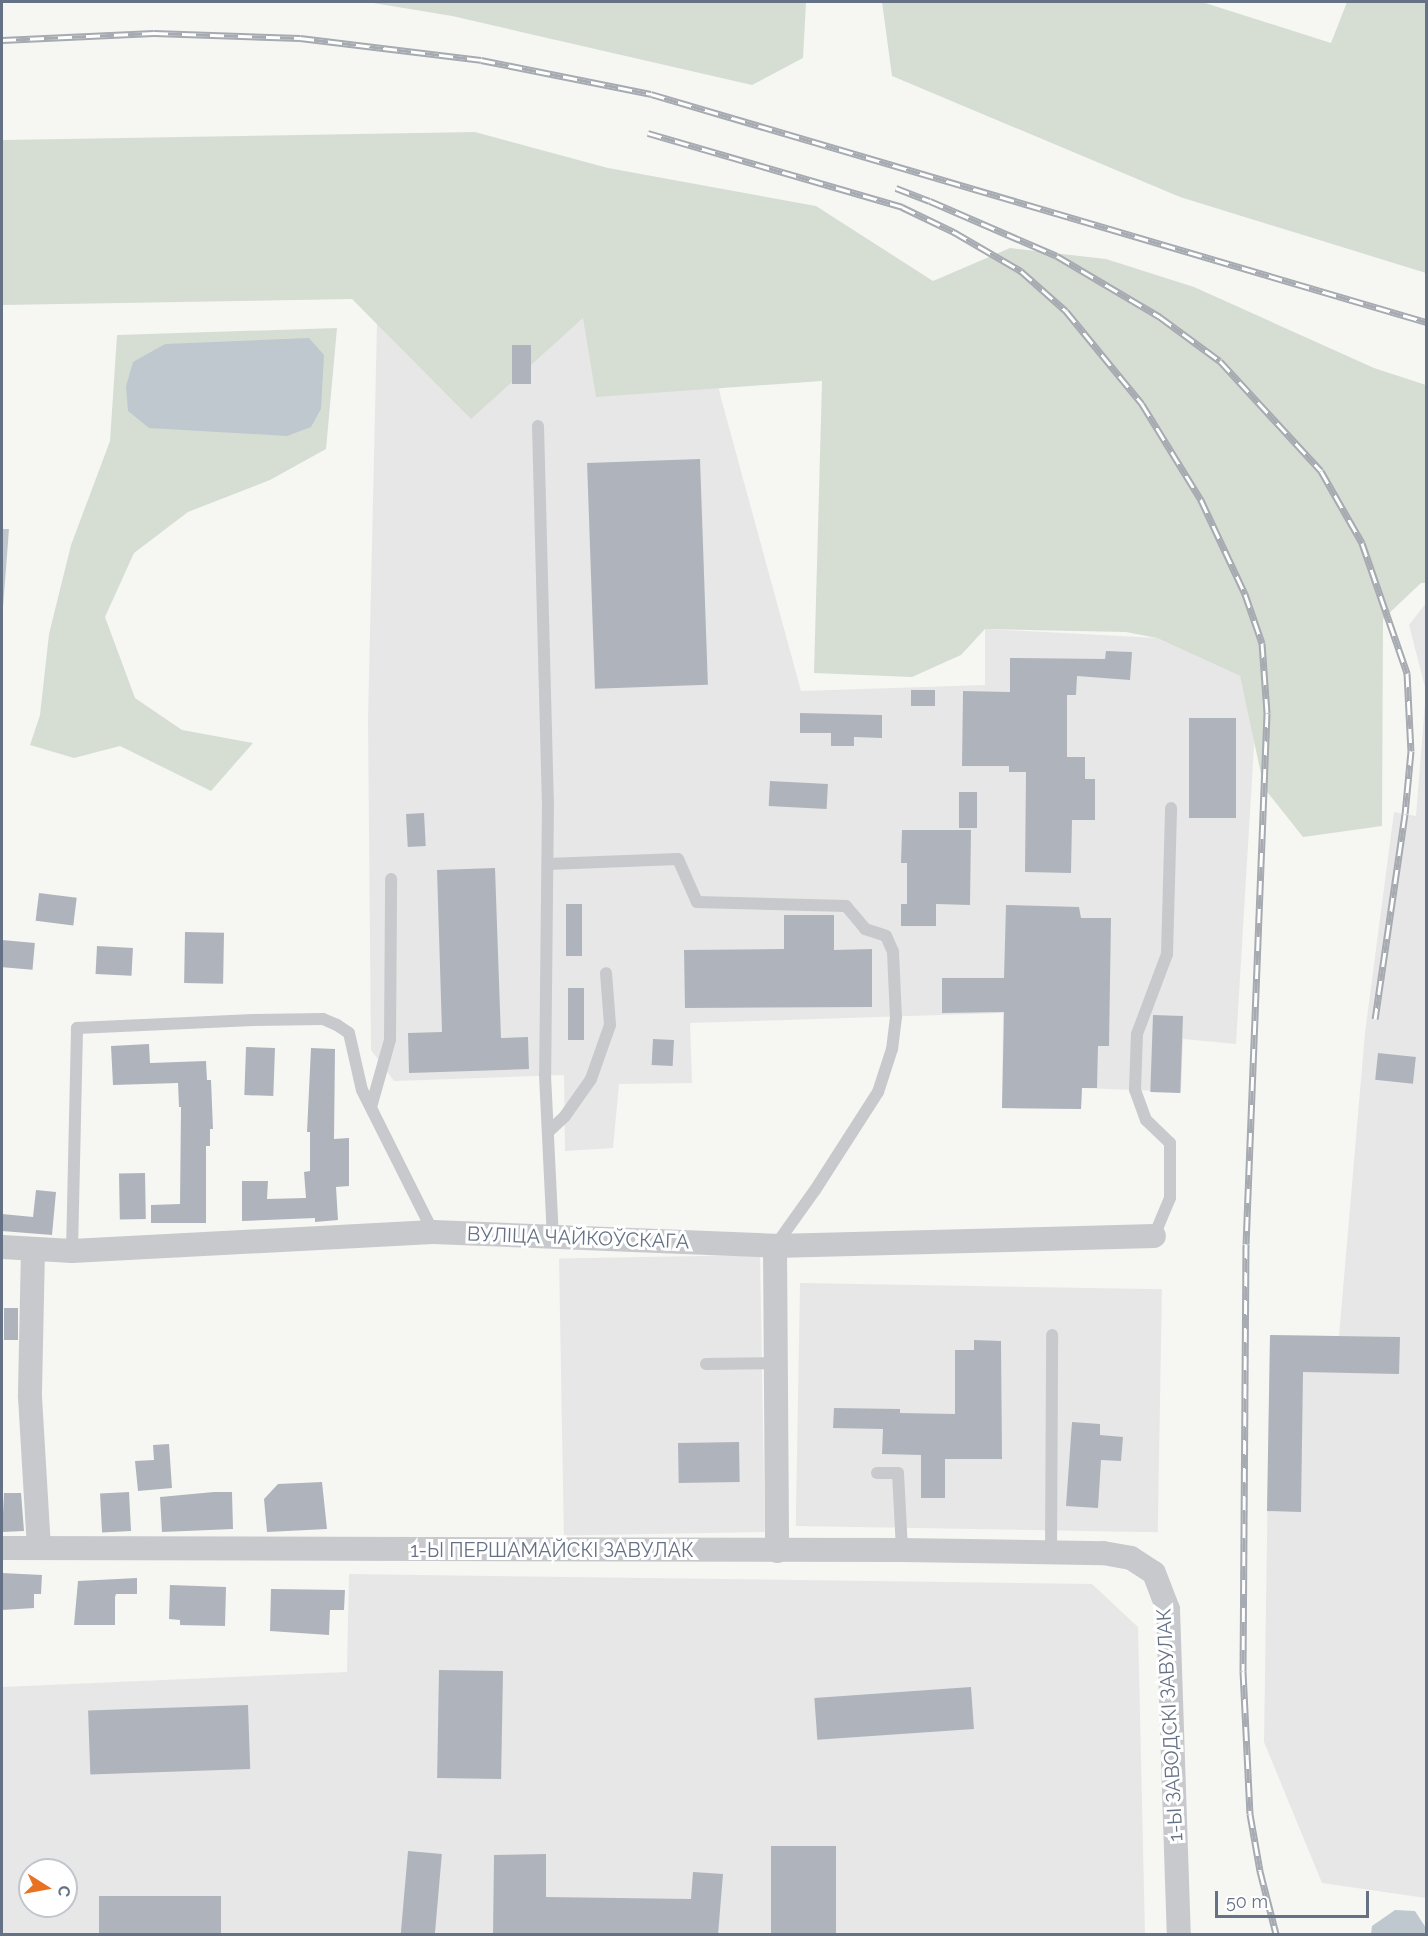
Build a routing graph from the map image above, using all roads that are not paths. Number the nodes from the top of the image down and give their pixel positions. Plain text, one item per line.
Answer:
1 (538, 426) dead end
2 (1171, 808) dead end
3 (548, 864) junction
4 (391, 879) dead end
5 (606, 974) dead end
6 (370, 1107) junction
7 (548, 1132) junction
8 (433, 1232) junction
9 (1154, 1236) joint
10 (553, 1237) junction
11 (775, 1246) junction
12 (2, 1247) edge
13 (33, 1249) junction
14 (72, 1251) junction
15 (1052, 1335) dead end
16 (776, 1363) junction
17 (706, 1364) dead end
18 (877, 1473) dead end
19 (2, 1548) edge
20 (39, 1548) junction
21 (902, 1550) junction
22 (777, 1551) junction
23 (1051, 1553) junction
24 (1103, 1554) joint
25 (1179, 1935) edge

1 - 3 lane
2 - 9 lane
3 - 7 lane
3 - 11 lane
4 - 6 lane
5 - 7 lane
6 - 8 lane
6 - 14 lane
7 - 10 lane
8 - 10 street, ВУЛІЦА ЧАЙКОЎСКАГА
8 - 14 street, ВУЛІЦА ЧАЙКОЎСКАГА
9 - 11 street, ВУЛІЦА ЧАЙКОЎСКАГА
10 - 11 street, ВУЛІЦА ЧАЙКОЎСКАГА
11 - 16 street
12 - 13 street, ВУЛІЦА ЧАЙКОЎСКАГА
13 - 14 street, ВУЛІЦА ЧАЙКОЎСКАГА
13 - 20 street
15 - 23 lane
16 - 17 lane
16 - 22 street
18 - 21 lane
19 - 20 street, 1-Ы ПЕРШАМАЙСКІ ЗАВУЛАК
20 - 22 street, 1-Ы ПЕРШАМАЙСКІ ЗАВУЛАК
21 - 22 street, 1-Ы ПЕРШАМАЙСКІ ЗАВУЛАК
21 - 23 street, 1-Ы ПЕРШАМАЙСКІ ЗАВУЛАК
23 - 24 street, 1-Ы ПЕРШАМАЙСКІ ЗАВУЛАК
24 - 25 street, 1-Ы ЗАВОДСКІ ЗАВУЛАК

